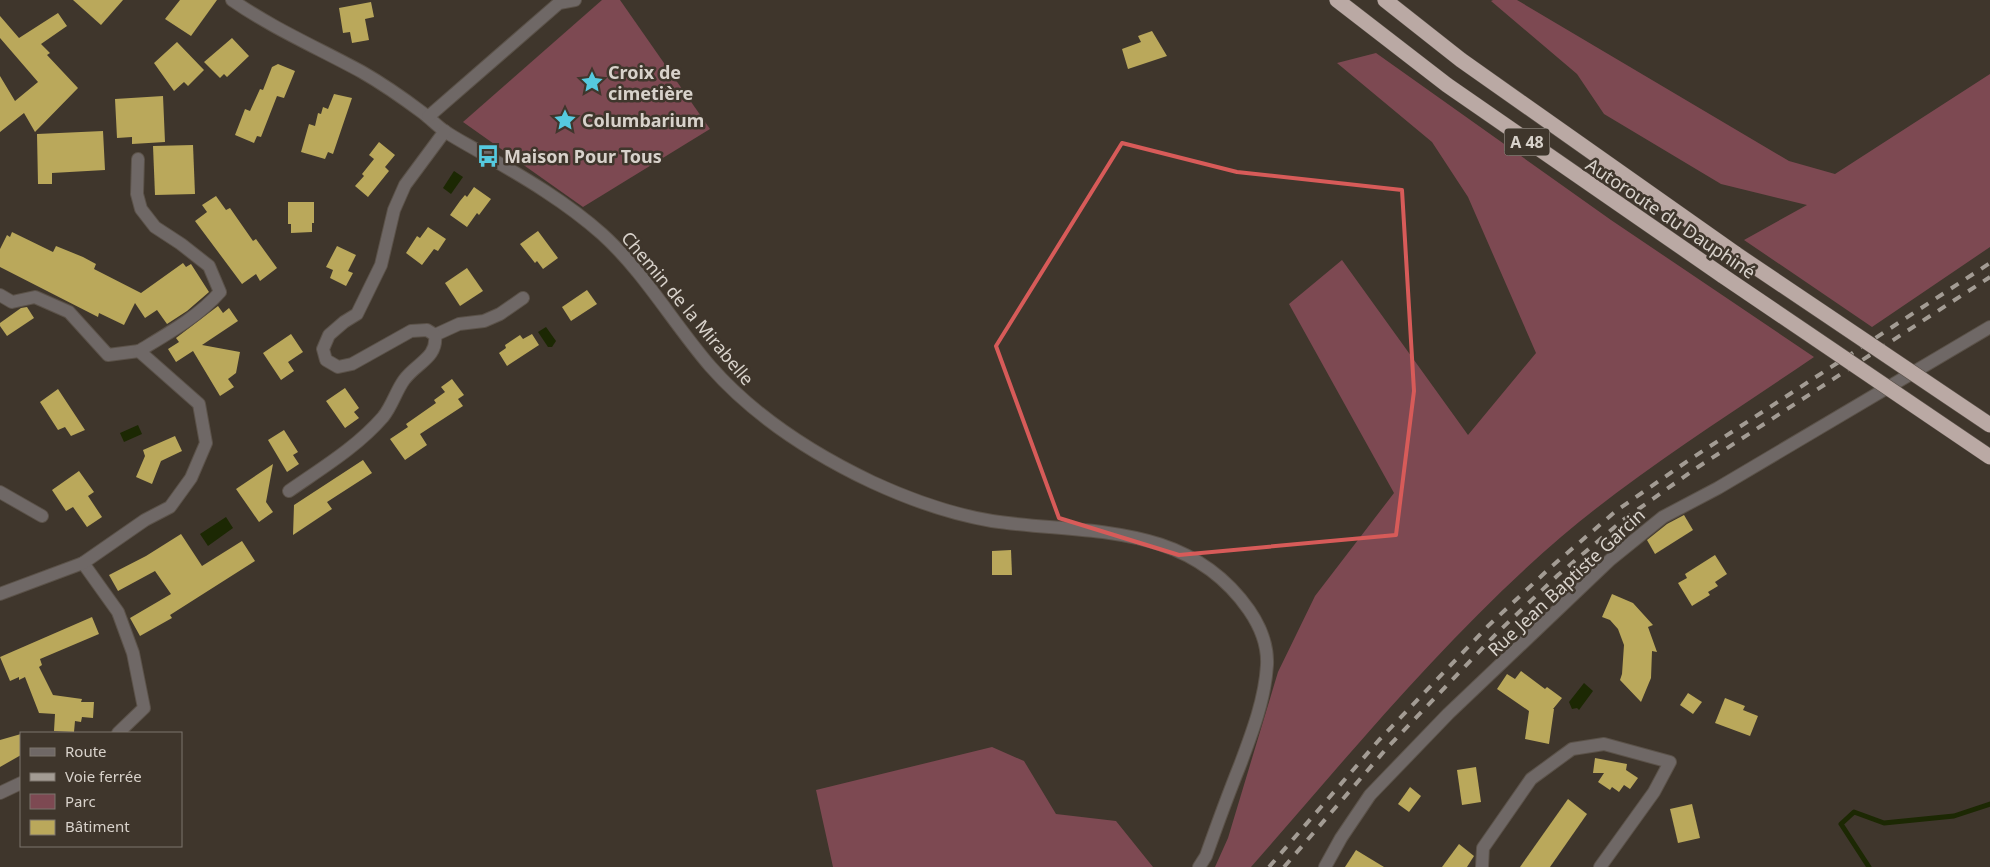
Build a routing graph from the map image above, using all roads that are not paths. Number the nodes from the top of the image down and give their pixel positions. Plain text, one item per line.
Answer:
1 (232, 0) edge
2 (575, 0) edge
3 (1337, 0) edge
4 (1385, 0) edge
5 (428, 117) junction
6 (444, 131) junction
7 (138, 159) dead end
8 (0, 295) edge
9 (523, 298) dead end
10 (1990, 327) edge
11 (435, 335) junction
12 (139, 351) junction
13 (1990, 425) edge
14 (1990, 457) edge
15 (289, 491) dead end
16 (0, 492) edge
17 (42, 516) dead end
18 (83, 563) junction
19 (0, 594) edge
20 (119, 732) edge
21 (20, 783) edge
22 (0, 793) edge
23 (1199, 867) edge
24 (1325, 867) edge
25 (1482, 867) edge
26 (1600, 867) edge

1 - 5 street, Chemin de la Mirabelle
2 - 5 street
3 - 14 highway, Autoroute du Dauphiné / A 48, bridge
4 - 13 highway, Autoroute du Dauphiné / A 48, bridge
5 - 6 street, Chemin de la Mirabelle
6 - 11 street
6 - 23 street, Chemin de la Mirabelle
7 - 12 street
8 - 12 street
9 - 11 street
10 - 24 street, Rue Jean Baptiste Garcin
11 - 15 street
12 - 18 street
16 - 17 street
18 - 19 street
18 - 20 street
21 - 22 street
25 - 26 street

